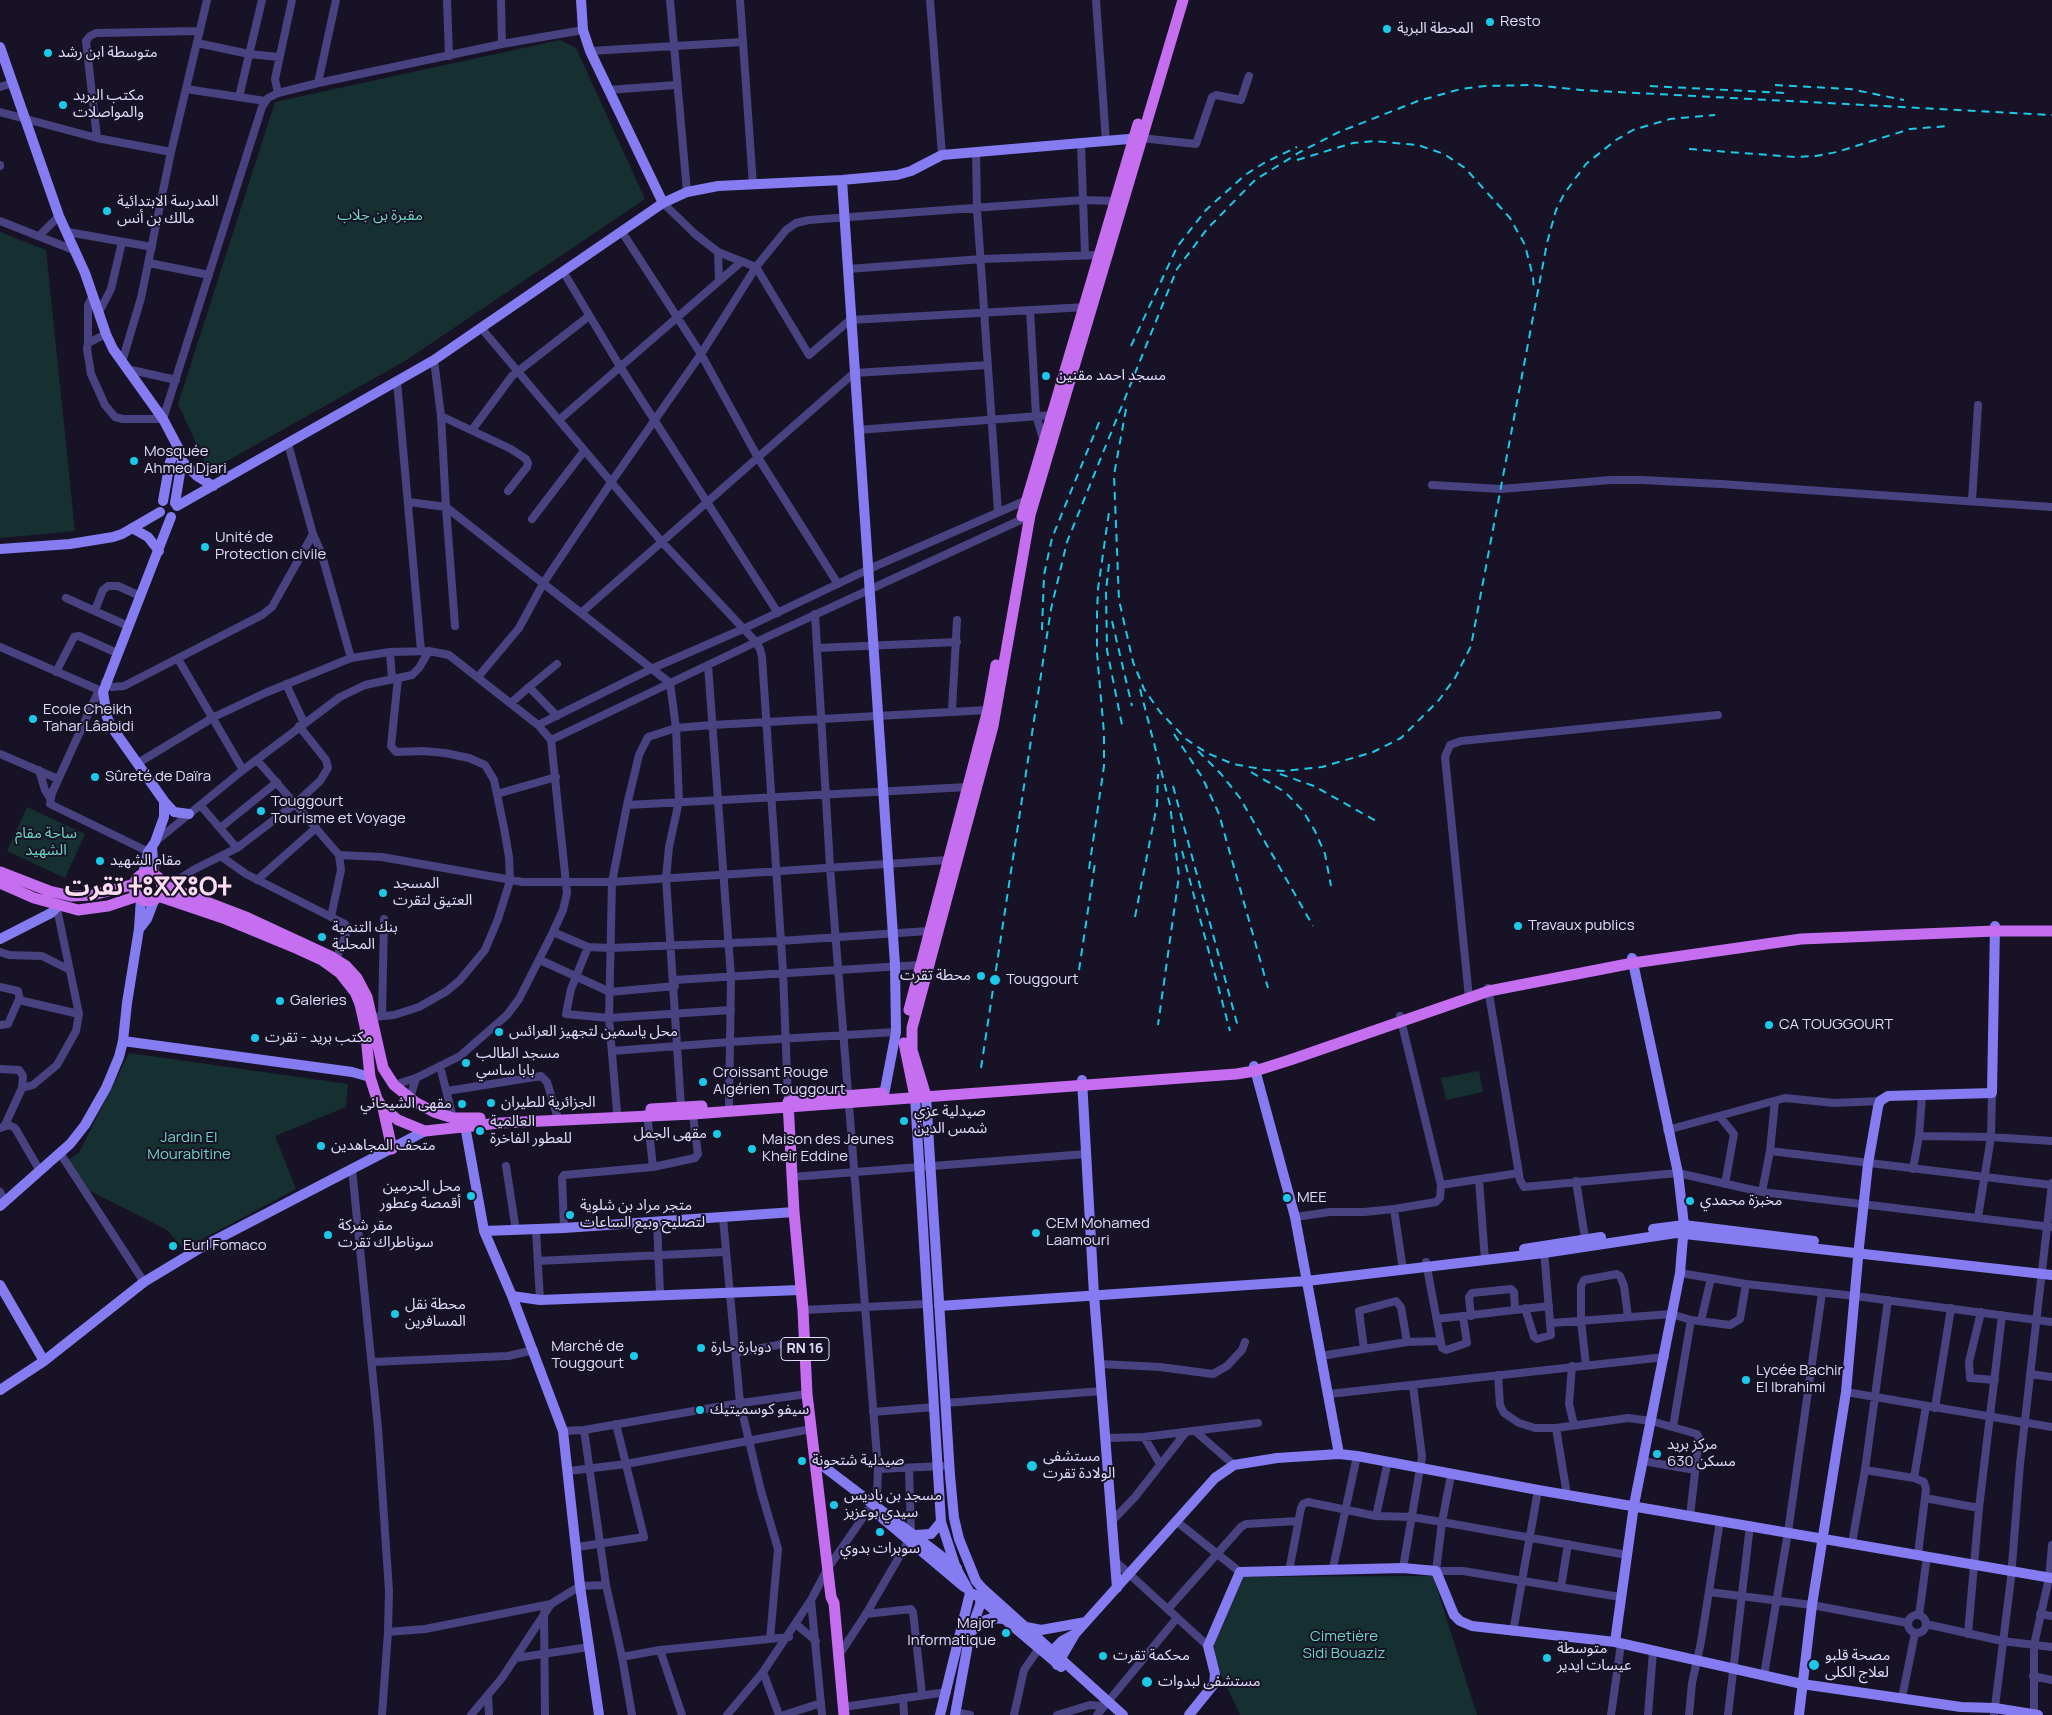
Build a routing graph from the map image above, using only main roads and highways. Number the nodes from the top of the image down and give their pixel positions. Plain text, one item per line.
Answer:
1 (1175, 0) edge
2 (1183, 0) edge
3 (1137, 139) junction
4 (1088, 307) junction
5 (1031, 498) junction
6 (1026, 517) junction
7 (0, 872) edge
8 (0, 883) edge
9 (135, 884) junction
10 (161, 891) junction
11 (140, 897) junction
12 (2052, 930) edge
13 (920, 1093) junction
14 (788, 1104) junction
15 (383, 1108) junction
16 (688, 1110) junction
17 (647, 1114) junction
18 (460, 1121) junction
19 (392, 1149) road end
20 (830, 1595) junction
21 (842, 1712) edge

1 - 3 main road
2 - 3 main road
3 - 4 main road
3 - 4 main road
4 - 5 main road
4 - 5 main road
5 - 6 main road
6 - 13 main road
6 - 13 main road
7 - 9 main road
8 - 11 main road
9 - 10 main road
9 - 11 main road
10 - 11 main road
10 - 15 main road
10 - 18 main road
12 - 13 main road
13 - 14 main road
14 - 16 main road
14 - 16 main road
14 - 20 main road, RN 16
15 - 18 main road
15 - 19 main road
16 - 17 main road
17 - 18 main road
17 - 18 main road
20 - 21 main road, RN 16
20 - 21 main road, RN 16

